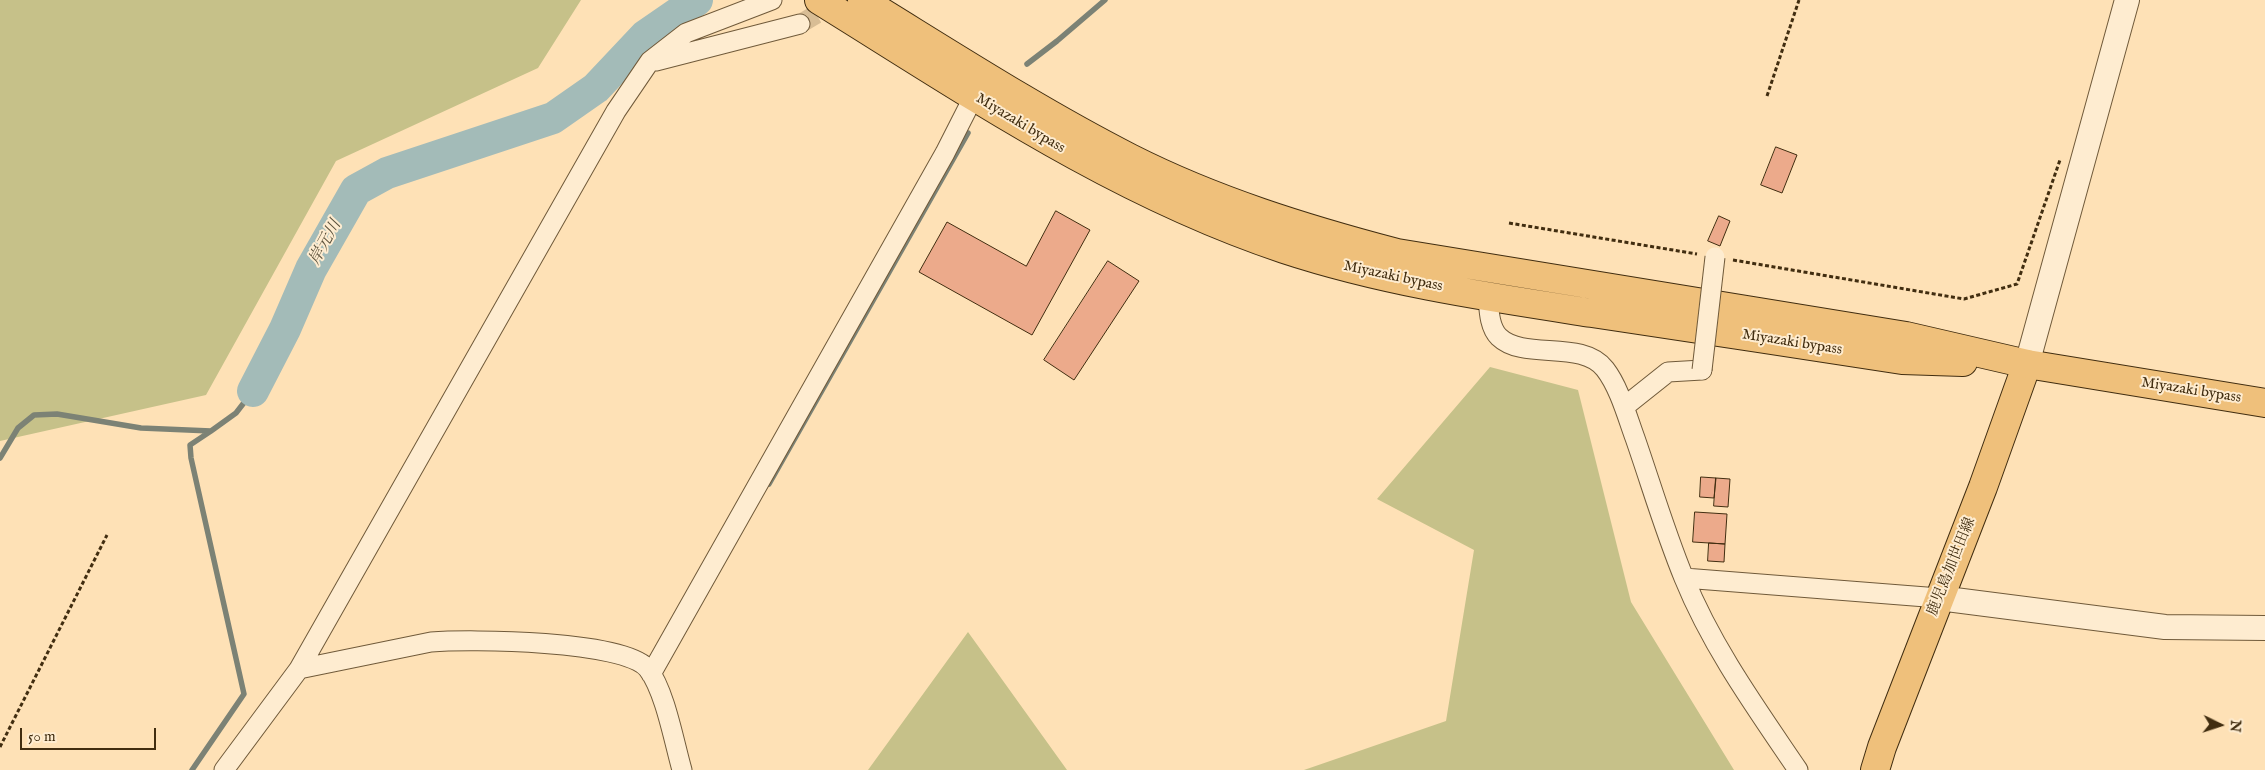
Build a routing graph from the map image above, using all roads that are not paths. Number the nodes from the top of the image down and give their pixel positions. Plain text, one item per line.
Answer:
1 (772, 0) edge
2 (819, 0) edge
3 (862, 0) edge
4 (2128, 0) edge
5 (800, 24) tunnel mouth
6 (648, 63) junction
7 (979, 86) junction
8 (1715, 257) road end
9 (1488, 297) junction
10 (2027, 364) junction
11 (2265, 403) edge
12 (1624, 407) junction
13 (1684, 578) junction
14 (1939, 598) junction
15 (2265, 628) edge
16 (299, 669) junction
17 (651, 674) junction
18 (224, 770) edge
19 (682, 770) edge
20 (1798, 770) edge
21 (1875, 770) edge

1 - 6 street
2 - 7 main road, Miyazaki bypass
3 - 7 main road, Miyazaki bypass
4 - 10 street
5 - 6 street
6 - 16 street
7 - 9 main road, Miyazaki bypass
7 - 10 main road, Miyazaki bypass
7 - 17 street
8 - 12 street, bridge
9 - 10 main road, Miyazaki bypass
9 - 12 street
10 - 11 main road, Miyazaki bypass
10 - 14 main road, 鹿児島加世田線
12 - 13 street
13 - 14 street
13 - 20 street
14 - 15 street
14 - 21 main road, 鹿児島加世田線
16 - 17 street
16 - 18 street
17 - 19 street

